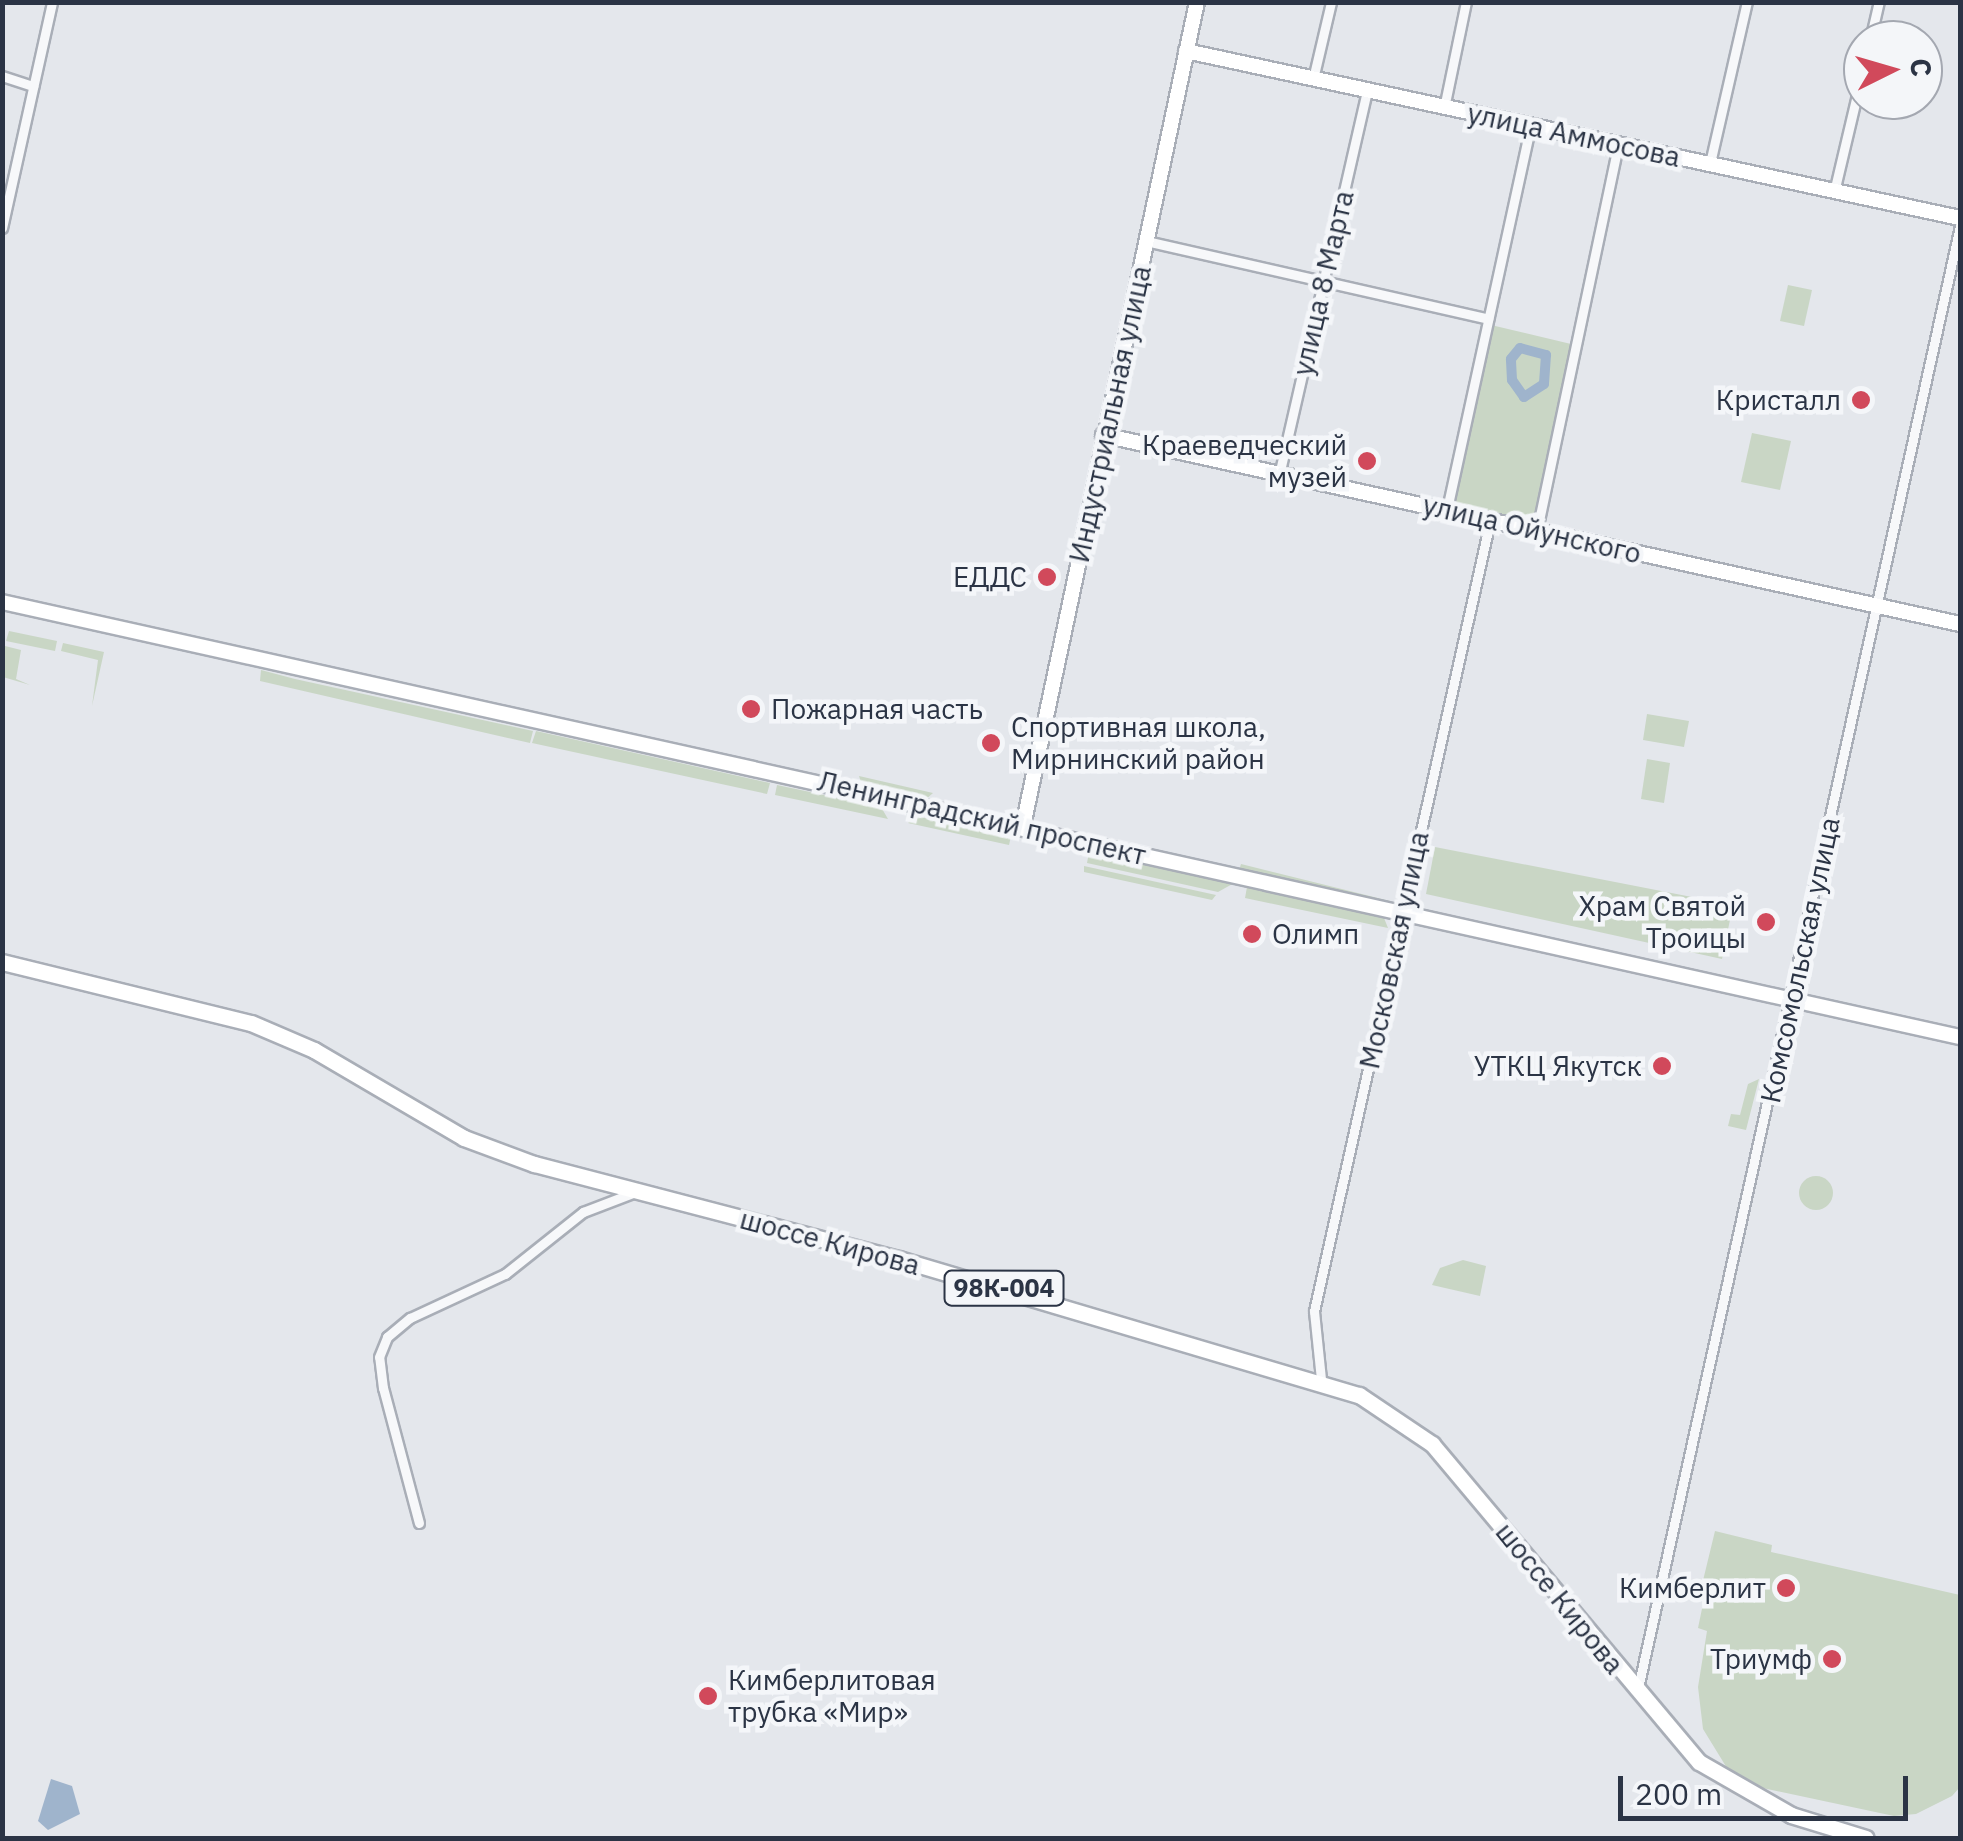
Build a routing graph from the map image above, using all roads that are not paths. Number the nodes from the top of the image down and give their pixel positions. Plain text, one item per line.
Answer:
1 (52, 2) edge
2 (1197, 2) edge
3 (1331, 2) edge
4 (1466, 2) edge
5 (1747, 2) edge
6 (1186, 51) junction
7 (2, 76) edge
8 (1313, 79) junction
9 (33, 86) junction
10 (1367, 91) junction
11 (1444, 108) junction
12 (1851, 120) edge
13 (1530, 127) junction
14 (1618, 146) junction
15 (1710, 163) junction
16 (1834, 192) junction
17 (1960, 218) edge
18 (1960, 226) edge
19 (2, 228) edge
20 (1146, 241) junction
21 (1324, 281) junction
22 (1488, 318) junction
23 (1103, 435) junction
24 (1279, 475) junction
25 (1447, 509) junction
26 (1490, 522) junction
27 (1536, 530) junction
28 (2, 602) edge
29 (1876, 606) junction
30 (1960, 624) edge
31 (1023, 826) junction
32 (1401, 918) junction
33 (3, 963) edge
34 (1792, 1002) junction
35 (1960, 1037) edge
36 (637, 1192) junction
37 (1321, 1379) junction
38 (419, 1523) dead end
39 (1637, 1692) junction
40 (1866, 1838) edge

1 - 9 street
2 - 6 main road, Индустриальная улица
3 - 8 street
4 - 11 street
5 - 15 street
6 - 8 main road, улица Аммосова
6 - 20 main road, Индустриальная улица
7 - 9 street
8 - 10 main road, улица Аммосова
9 - 19 street
10 - 11 main road, улица Аммосова
10 - 21 street, улица 8 Марта
11 - 13 main road, улица Аммосова
12 - 16 street
13 - 14 main road, улица Аммосова
13 - 22 street
14 - 15 main road, улица Аммосова
14 - 27 street
15 - 16 main road, улица Аммосова
16 - 17 main road, улица Аммосова
18 - 29 street, Комсомольская улица
20 - 21 street
20 - 23 main road, Индустриальная улица
21 - 22 street
21 - 24 street, улица 8 Марта
22 - 25 street
23 - 24 main road, улица Ойунского
23 - 31 main road, Индустриальная улица
24 - 25 main road, улица Ойунского
25 - 26 main road, улица Ойунского
26 - 27 main road, улица Ойунского
26 - 32 street, Московская улица
27 - 29 main road, улица Ойунского
28 - 31 main road, Ленинградский проспект
29 - 30 main road, улица Ойунского
29 - 34 street, Комсомольская улица
31 - 32 main road, Ленинградский проспект
32 - 34 main road, Ленинградский проспект
32 - 37 street, Московская улица
33 - 36 main road, шоссе Кирова / 98К-004
34 - 35 main road, Ленинградский проспект
34 - 39 street, Комсомольская улица
36 - 37 main road, шоссе Кирова / 98К-004
36 - 38 street
37 - 39 main road, шоссе Кирова / 98К-004
39 - 40 main road, шоссе Кирова / 98К-004

